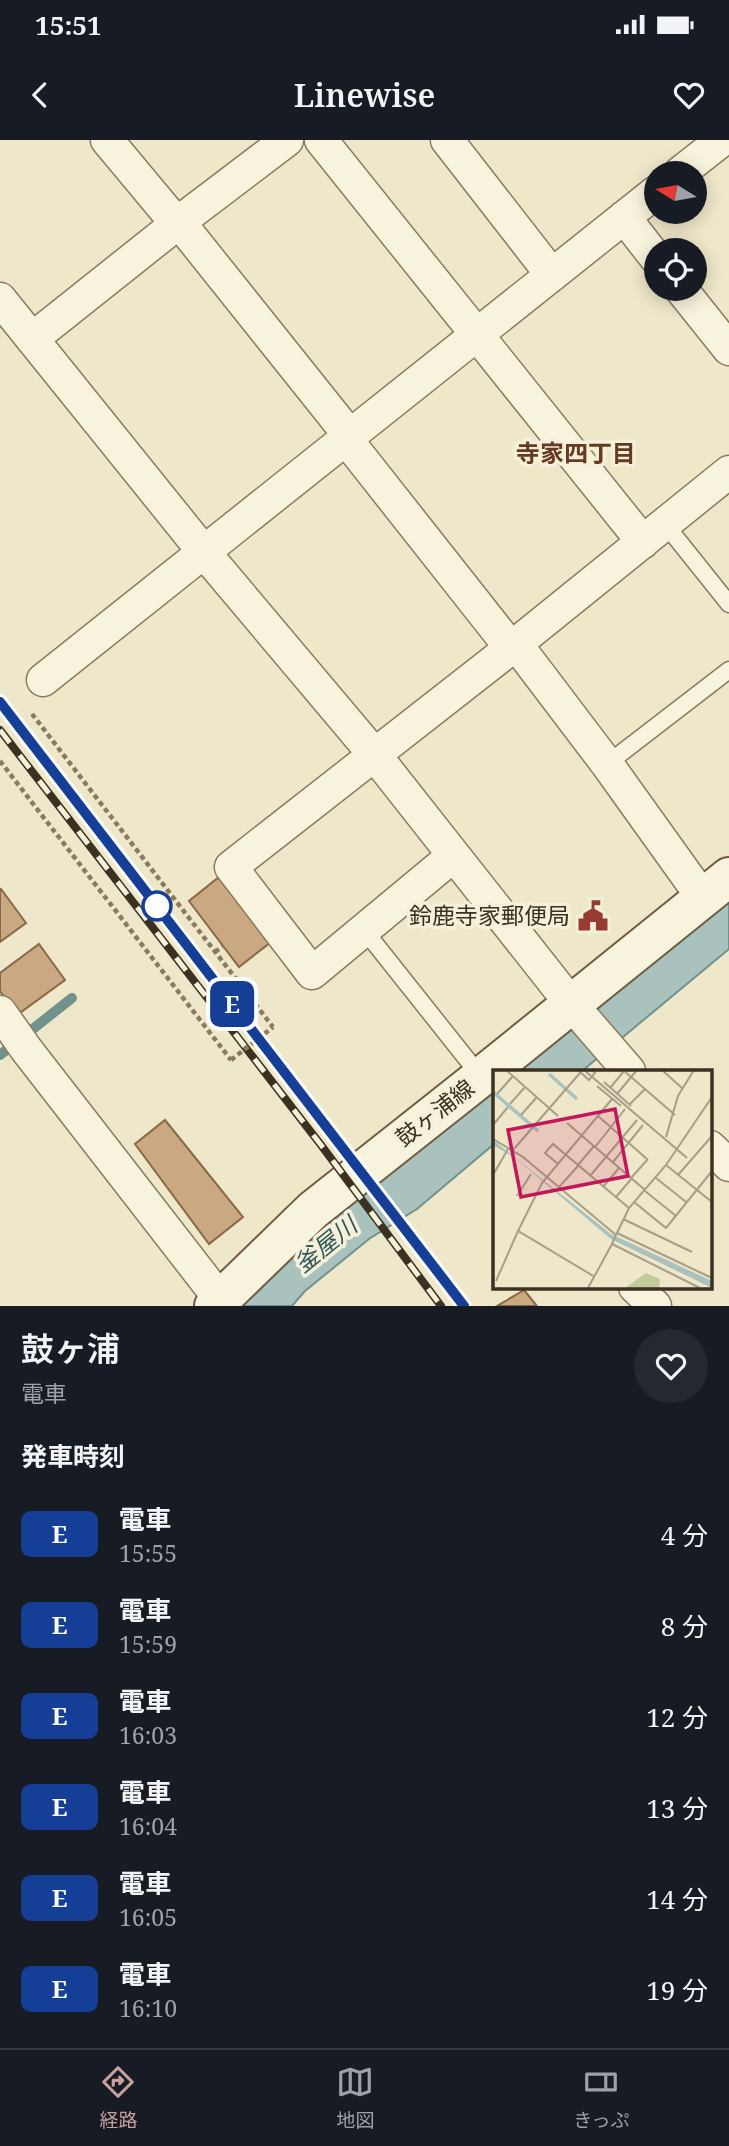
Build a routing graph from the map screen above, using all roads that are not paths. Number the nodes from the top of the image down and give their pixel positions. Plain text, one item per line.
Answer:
1 (107, 140) edge
2 (287, 140) edge
3 (321, 140) edge
4 (447, 140) edge
5 (722, 140) edge
6 (695, 161) edge
7 (644, 202) edge
8 (624, 218) junction
9 (178, 223) junction
10 (644, 243) edge
11 (552, 275) junction
12 (0, 299) edge
13 (691, 301) edge
14 (476, 335) junction
15 (32, 340) junction
16 (729, 349) edge
17 (348, 438) junction
18 (729, 472) edge
19 (654, 533) junction
20 (203, 551) junction
21 (729, 604) edge
22 (513, 646) junction
23 (729, 670) edge
24 (43, 680) dead end
25 (374, 754) junction
26 (607, 764) junction
27 (453, 856) junction
28 (716, 887) edge
29 (365, 931) junction
30 (572, 1004) junction
31 (13, 1030) edge
32 (624, 1067) edge
33 (481, 1077) junction
34 (712, 1149) edge
35 (729, 1165) edge
36 (636, 1288) edge
37 (217, 1303) edge
38 (655, 1306) edge

1 - 9 street
2 - 9 street
3 - 14 street
4 - 11 street
5 - 6 street
7 - 8 street
8 - 10 street
8 - 11 street
9 - 15 street
9 - 17 street
11 - 14 street
12 - 15 street
13 - 16 street
14 - 17 street
14 - 19 street
15 - 20 street
17 - 20 street
17 - 22 street
18 - 19 street
19 - 21 lane
19 - 22 street
20 - 24 street
20 - 25 street
22 - 25 street
22 - 26 street
23 - 26 lane
25 - 27 street
25 - 29 street
26 - 28 street
27 - 29 street
27 - 30 street
28 - 30 main road, 鼓ヶ浦線
29 - 33 lane
30 - 32 street
30 - 33 main road, 鼓ヶ浦線
31 - 37 street
33 - 37 main road, 鼓ヶ浦線
34 - 35 street
36 - 38 street

